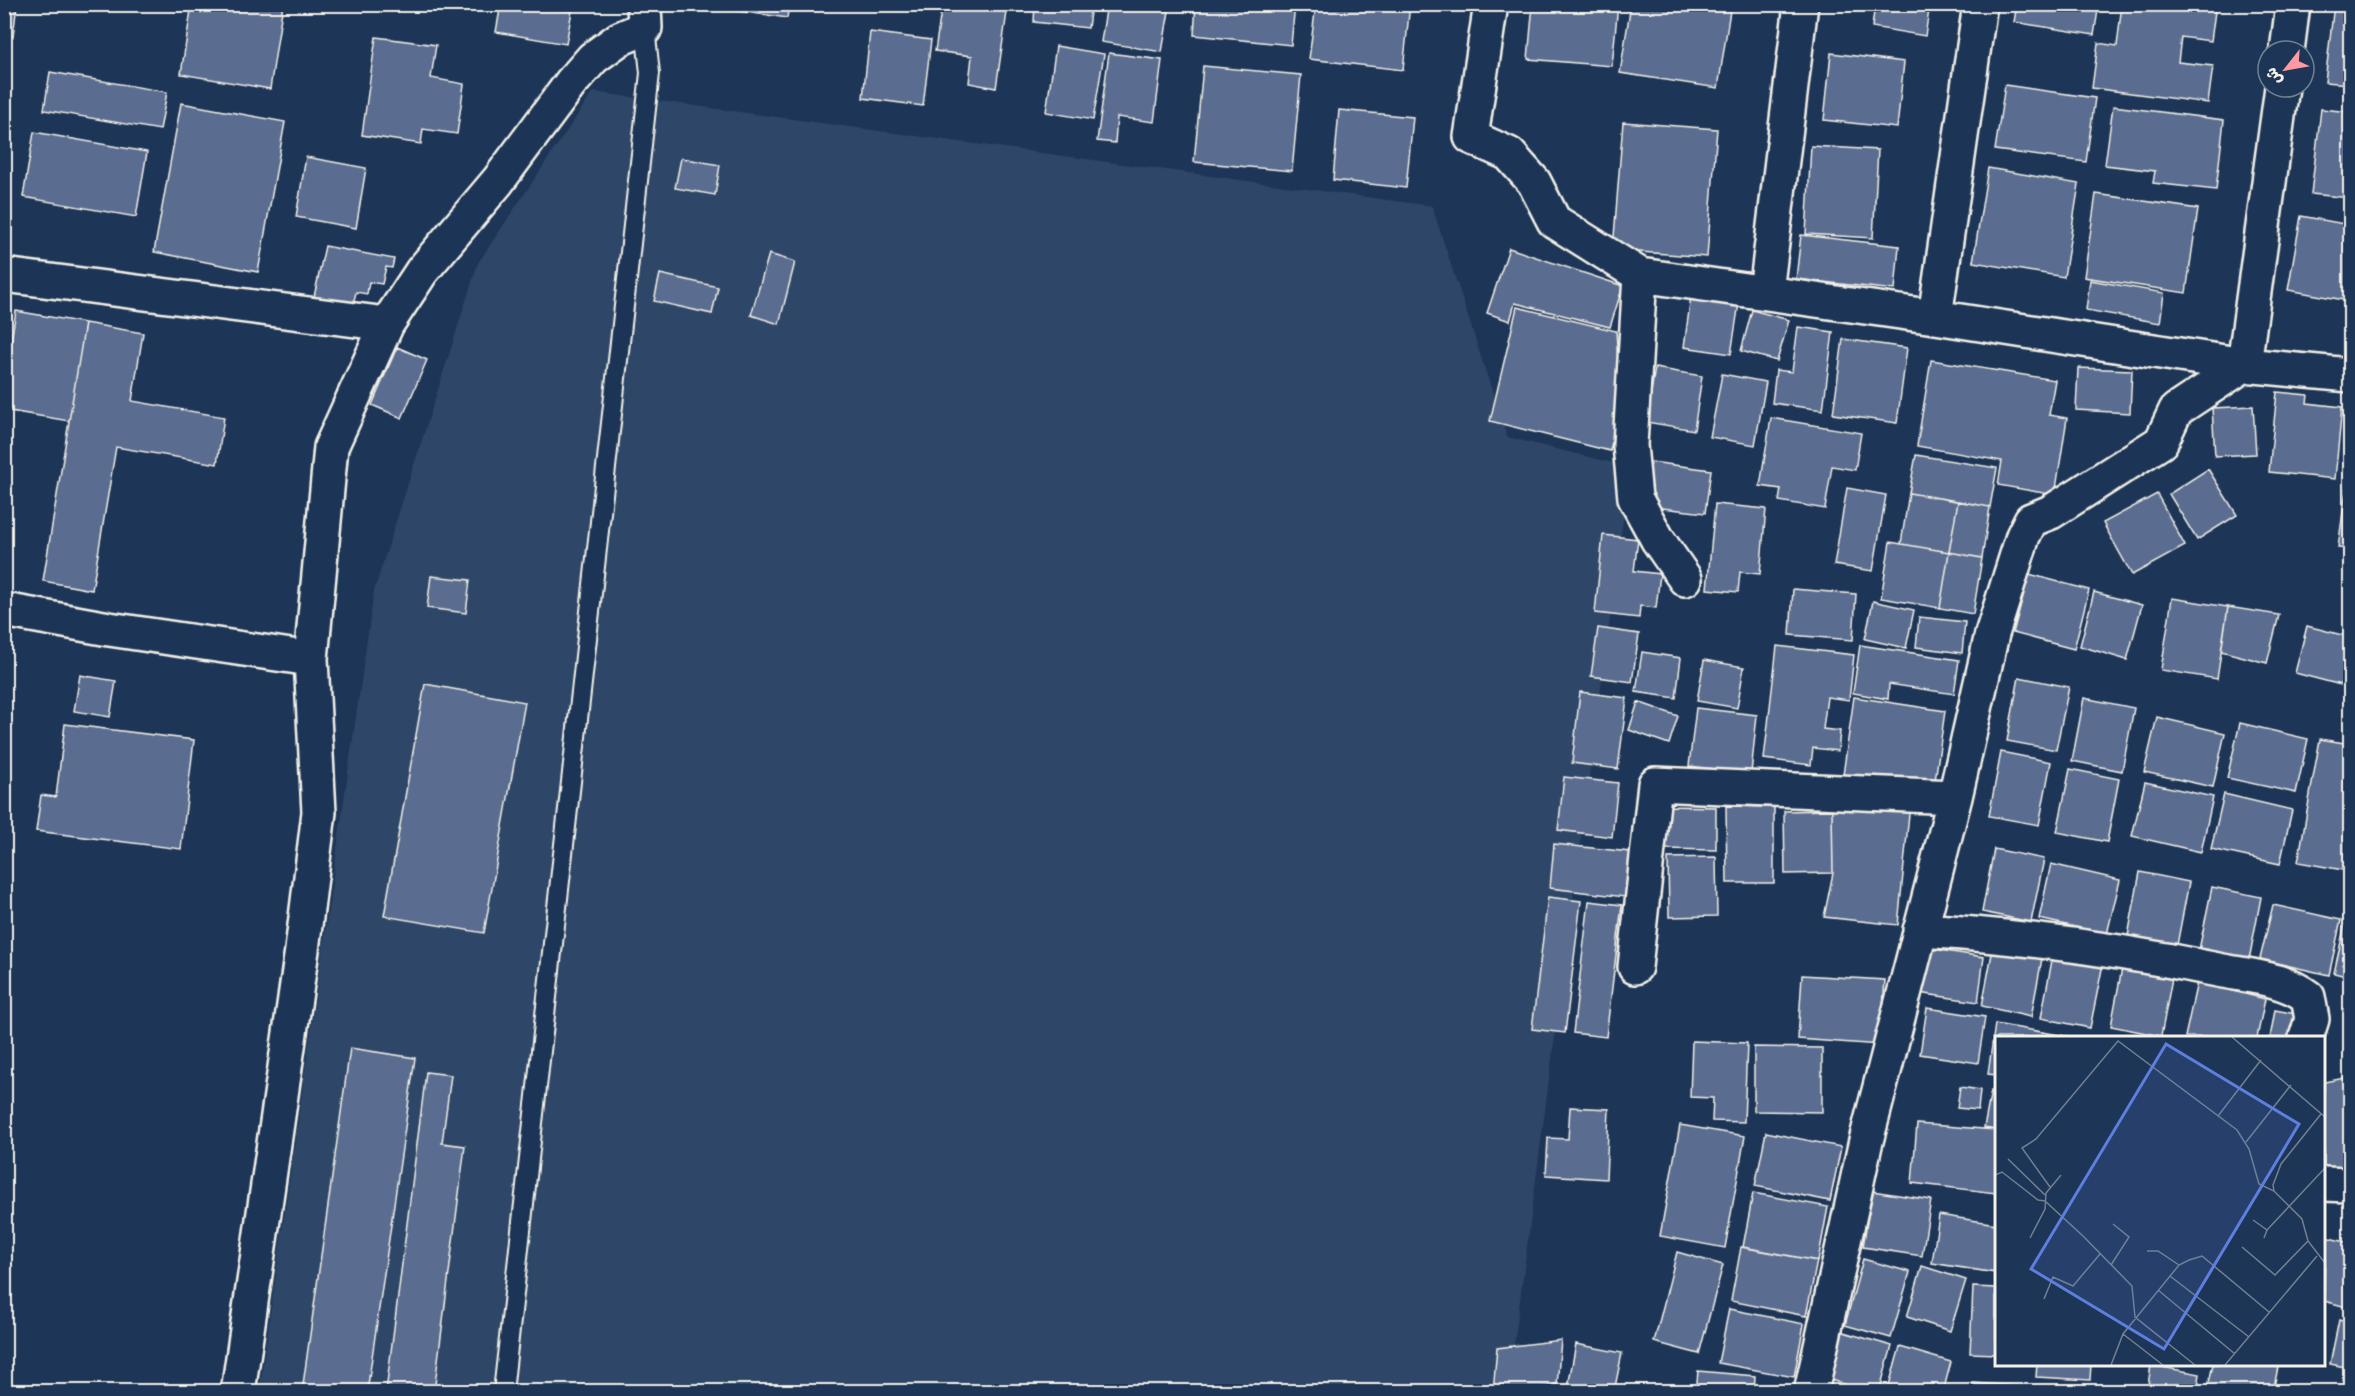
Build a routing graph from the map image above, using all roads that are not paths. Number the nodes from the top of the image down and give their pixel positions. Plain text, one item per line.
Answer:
1 (1491, 4) edge
2 (1801, 4) edge
3 (1980, 4) edge
4 (2293, 4) edge
5 (644, 16) edge
6 (2289, 39) edge
7 (2280, 99) edge
8 (1640, 275) junction
9 (4, 276) edge
10 (1766, 292) junction
11 (1935, 317) junction
12 (387, 324) junction
13 (2244, 365) junction
14 (2350, 375) edge
15 (1685, 579) dead end
16 (4, 610) edge
17 (311, 659) junction
18 (1955, 797) junction
19 (1920, 930) junction
20 (1635, 967) dead end
21 (2307, 1036) edge
22 (2325, 1184) edge
23 (2350, 1185) edge
24 (238, 1392) edge
25 (502, 1392) edge
26 (1811, 1392) edge

1 - 8 street
2 - 10 street
3 - 11 street
4 - 6 street
5 - 12 street
5 - 25 lane
7 - 13 street
8 - 10 street
8 - 15 street
9 - 12 street
10 - 11 street
11 - 13 street
12 - 17 street
13 - 14 street
13 - 18 street
16 - 17 street
17 - 24 street
18 - 19 street
18 - 20 street
19 - 21 street
19 - 26 street
22 - 23 street

